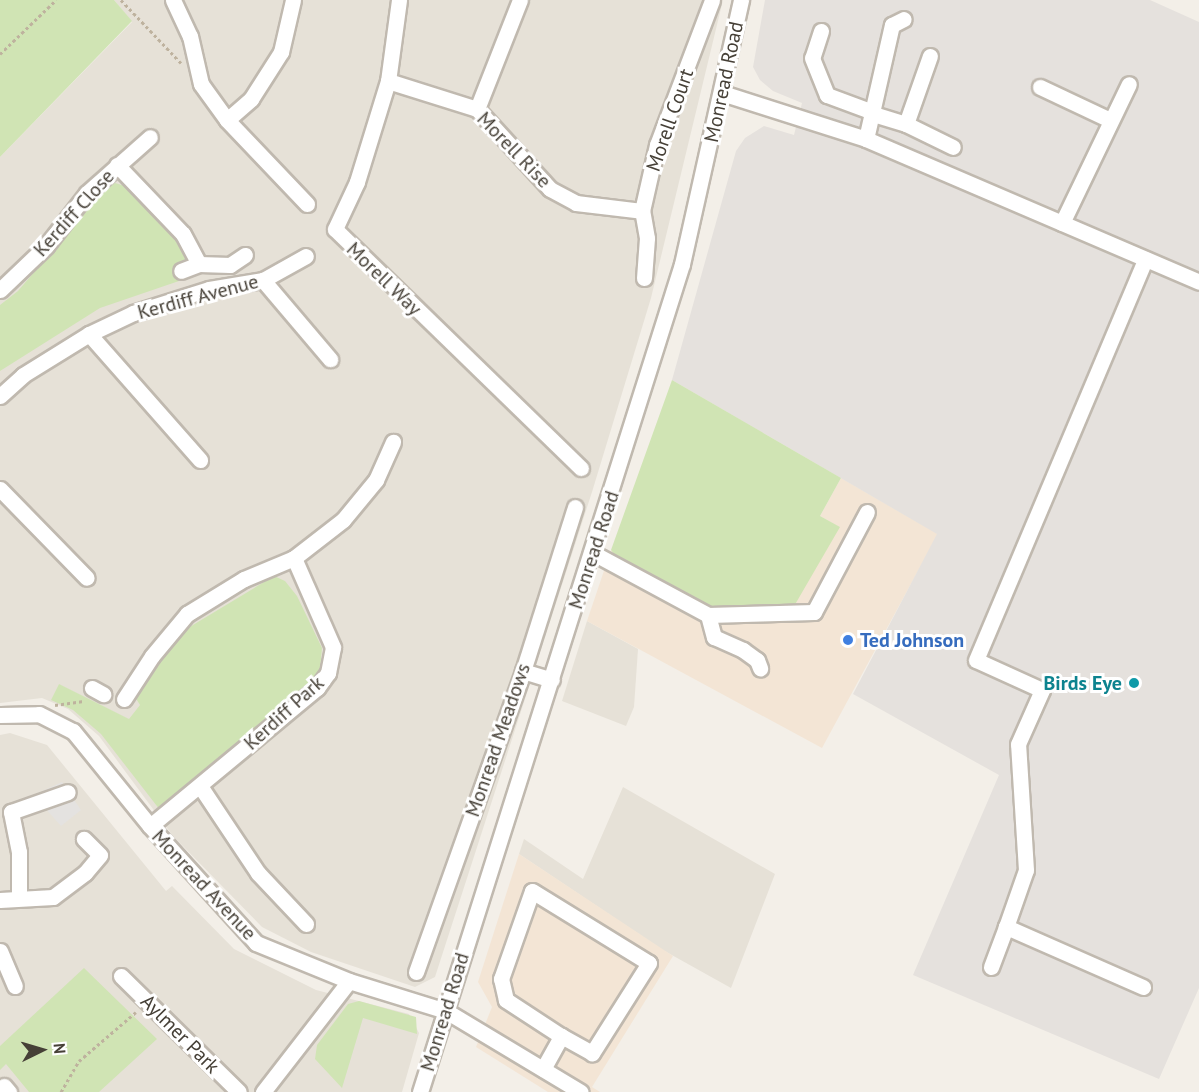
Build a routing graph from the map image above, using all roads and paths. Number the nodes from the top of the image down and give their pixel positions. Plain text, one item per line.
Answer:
1 (56, 0) edge
2 (121, 0) edge
3 (173, 0) edge
4 (293, 0) edge
5 (399, 0) edge
6 (520, 0) edge
7 (712, 0) edge
8 (741, 0) edge
9 (904, 19) dead end
10 (821, 31) dead end
11 (0, 54) edge
12 (930, 56) dead end
13 (197, 73) junction
14 (388, 81) junction
15 (1129, 84) dead end
16 (1040, 87) dead end
17 (722, 93) junction
18 (477, 109) junction
19 (870, 112) junction
20 (227, 120) junction
21 (1110, 120) junction
22 (906, 124) junction
23 (150, 137) dead end
24 (866, 139) junction
25 (953, 147) dead end
26 (117, 165) junction
27 (307, 204) dead end
28 (642, 211) junction
29 (1062, 223) junction
30 (245, 255) dead end
31 (306, 256) dead end
32 (1145, 259) junction
33 (199, 264) junction
34 (181, 271) dead end
35 (644, 278) dead end
36 (263, 280) junction
37 (1199, 282) edge
38 (0, 290) edge
39 (88, 334) junction
40 (330, 358) dead end
41 (0, 396) edge
42 (393, 442) dead end
43 (200, 460) dead end
44 (581, 468) dead end
45 (0, 489) edge
46 (575, 507) dead end
47 (867, 512) dead end
48 (593, 553) junction
49 (294, 558) junction
50 (87, 578) dead end
51 (708, 615) junction
52 (760, 668) dead end
53 (523, 670) junction
54 (552, 680) junction
55 (95, 694) dead end
56 (124, 699) dead end
57 (48, 706) dead end
58 (0, 715) edge
59 (200, 786) junction
60 (68, 792) dead end
61 (150, 826) junction
62 (84, 839) dead end
63 (19, 897) junction
64 (0, 900) edge
65 (306, 924) dead end
66 (1006, 927) junction
67 (0, 951) edge
68 (991, 967) dead end
69 (416, 972) dead end
70 (121, 976) dead end
71 (349, 981) junction
72 (15, 986) dead end
73 (1143, 987) dead end
74 (138, 1011) dead end
75 (446, 1011) junction
76 (561, 1036) junction
77 (543, 1069) junction
78 (61, 1092) edge
79 (239, 1092) edge
80 (263, 1092) edge
81 (420, 1092) edge
82 (581, 1092) edge

1 - 11 path
2 - 13 path
3 - 13 street
4 - 20 street
5 - 14 street, Morell Way
6 - 18 street
7 - 28 street, Morell Court
8 - 17 street, Monread Road
9 - 19 street
10 - 19 street
12 - 22 street
13 - 20 street
14 - 18 street, Morell Rise
14 - 44 street, Morell Way
15 - 21 street
16 - 21 street
17 - 24 street
17 - 48 street, Monread Road
18 - 28 street, Morell Rise
19 - 22 street
19 - 24 street
20 - 27 street
21 - 29 street
22 - 25 street
23 - 26 street, Kerdiff Close
24 - 29 street
26 - 33 street
26 - 38 street, Kerdiff Close
28 - 35 street, Morell Court
29 - 32 street
30 - 33 street
31 - 36 street, Kerdiff Avenue
32 - 37 street
32 - 66 street
33 - 34 street
36 - 39 street, Kerdiff Avenue
36 - 40 street
39 - 41 street, Kerdiff Avenue
39 - 43 street
42 - 49 street
45 - 50 street
46 - 53 street, Monread Meadows
47 - 51 street
48 - 51 street
48 - 54 street, Monread Road
49 - 56 street
49 - 59 street, Kerdiff Park
51 - 52 street
53 - 54 street
53 - 69 street, Monread Meadows
54 - 75 street, Monread Road
55 - 57 path
58 - 61 street, Monread Avenue
59 - 61 street, Kerdiff Park
59 - 65 street
60 - 63 street
61 - 71 street, Monread Avenue
62 - 63 street
63 - 64 street
66 - 68 street
66 - 73 street
67 - 72 street
70 - 79 street, Aylmer Park
71 - 75 street, Monread Avenue
71 - 80 street
74 - 78 path
75 - 77 street, Monread Avenue
75 - 81 street, Monread Road
76 - 76 street
76 - 77 street
77 - 82 street, Monread Avenue

